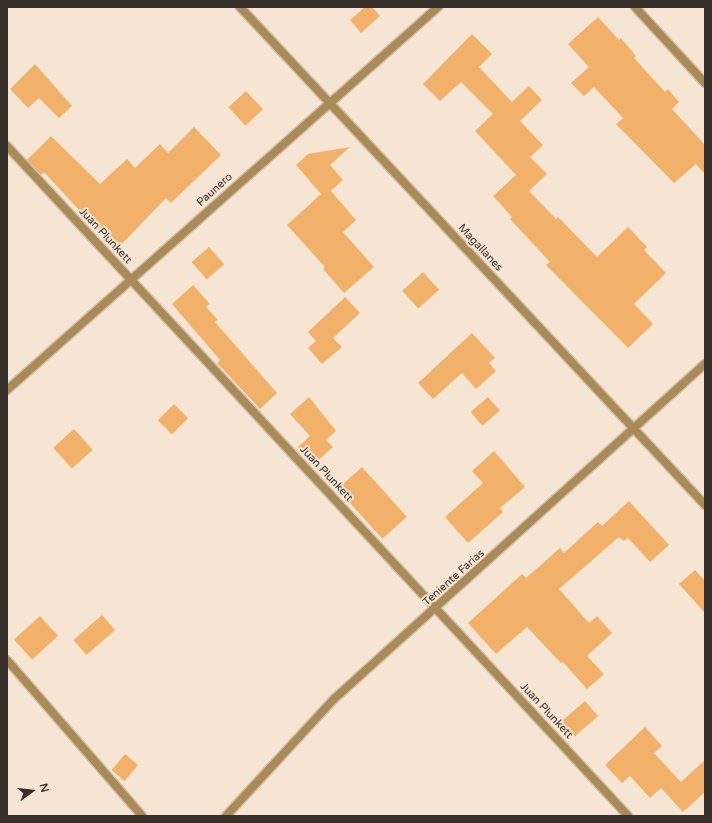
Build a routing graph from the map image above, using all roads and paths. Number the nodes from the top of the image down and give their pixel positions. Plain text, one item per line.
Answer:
1 (240, 7) edge
2 (438, 7) edge
3 (635, 7) edge
4 (705, 83) edge
5 (328, 103) junction
6 (7, 146) edge
7 (131, 279) junction
8 (705, 364) edge
9 (7, 390) edge
10 (636, 429) junction
11 (705, 505) edge
12 (436, 609) junction
13 (7, 660) edge
14 (142, 816) edge
15 (226, 816) edge
16 (628, 816) edge

1 - 5 street, Magallanes
2 - 5 street, Paunero
3 - 4 street
5 - 7 street, Paunero
5 - 10 street, Magallanes
6 - 7 street, Juan Plunkett
7 - 9 street, Paunero
7 - 12 street, Juan Plunkett
8 - 10 street, Teniente Farías
10 - 11 street, Magallanes
10 - 12 street, Teniente Farías
12 - 15 street, Teniente Farías
12 - 16 street, Juan Plunkett
13 - 14 street

